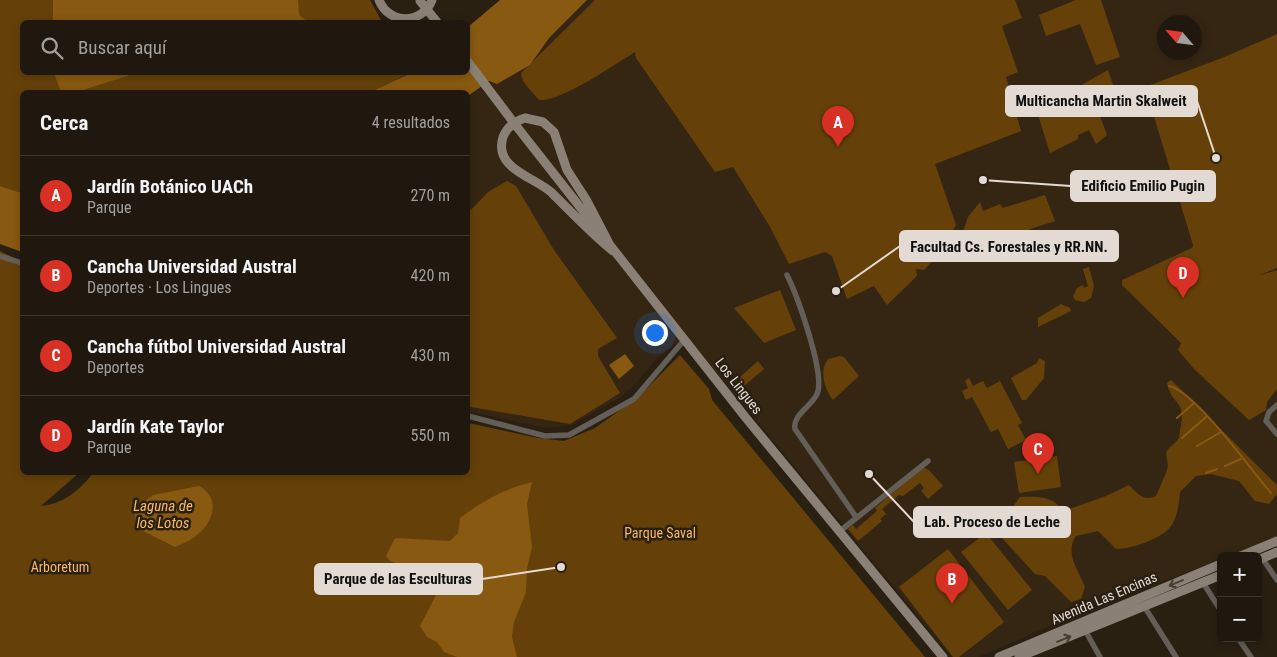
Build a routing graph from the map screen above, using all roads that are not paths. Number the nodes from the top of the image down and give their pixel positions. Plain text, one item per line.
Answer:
1 (379, 0) edge
2 (420, 0) edge
3 (432, 0) edge
4 (435, 20) edge
5 (470, 65) edge
6 (613, 251) junction
7 (0, 256) edge
8 (20, 262) edge
9 (787, 275) dead end
10 (685, 339) junction
11 (1277, 405) edge
12 (470, 417) edge
13 (1277, 434) edge
14 (928, 460) dead end
15 (856, 517) junction
16 (840, 531) junction
17 (1277, 541) edge
18 (1251, 552) edge
19 (1277, 552) edge
20 (1262, 558) edge
21 (1262, 561) edge
22 (1217, 566) edge
23 (1199, 573) junction
24 (1217, 577) edge
25 (1277, 580) edge
26 (1203, 582) junction
27 (1217, 605) edge
28 (1144, 606) junction
29 (1086, 627) junction
30 (1241, 642) edge
31 (943, 657) edge
32 (999, 657) edge
33 (1019, 657) edge
34 (1100, 657) edge
35 (1176, 657) edge
36 (1251, 657) edge

1 - 3 main road
2 - 4 main road, bridge
5 - 6 main road, Los Lingues, bridge
6 - 6 main road
6 - 10 main road, Los Lingues
7 - 8 street
9 - 15 street
10 - 12 street
10 - 16 main road, Los Lingues
11 - 13 street
14 - 15 street
15 - 16 street
16 - 31 main road, Los Lingues
17 - 18 main road
19 - 20 main road
21 - 25 street
22 - 23 main road, Avenida Las Encinas
23 - 26 street
23 -> 29 main road, Avenida Las Encinas
24 - 26 main road, Avenida Las Encinas
26 - 27 street
26 - 28 main road, Avenida Las Encinas
28 - 29 main road, Avenida Las Encinas
28 - 35 street
29 - 32 main road, Avenida Las Encinas
33 -> 29 main road, Avenida Las Encinas
29 - 34 street
30 - 36 street

